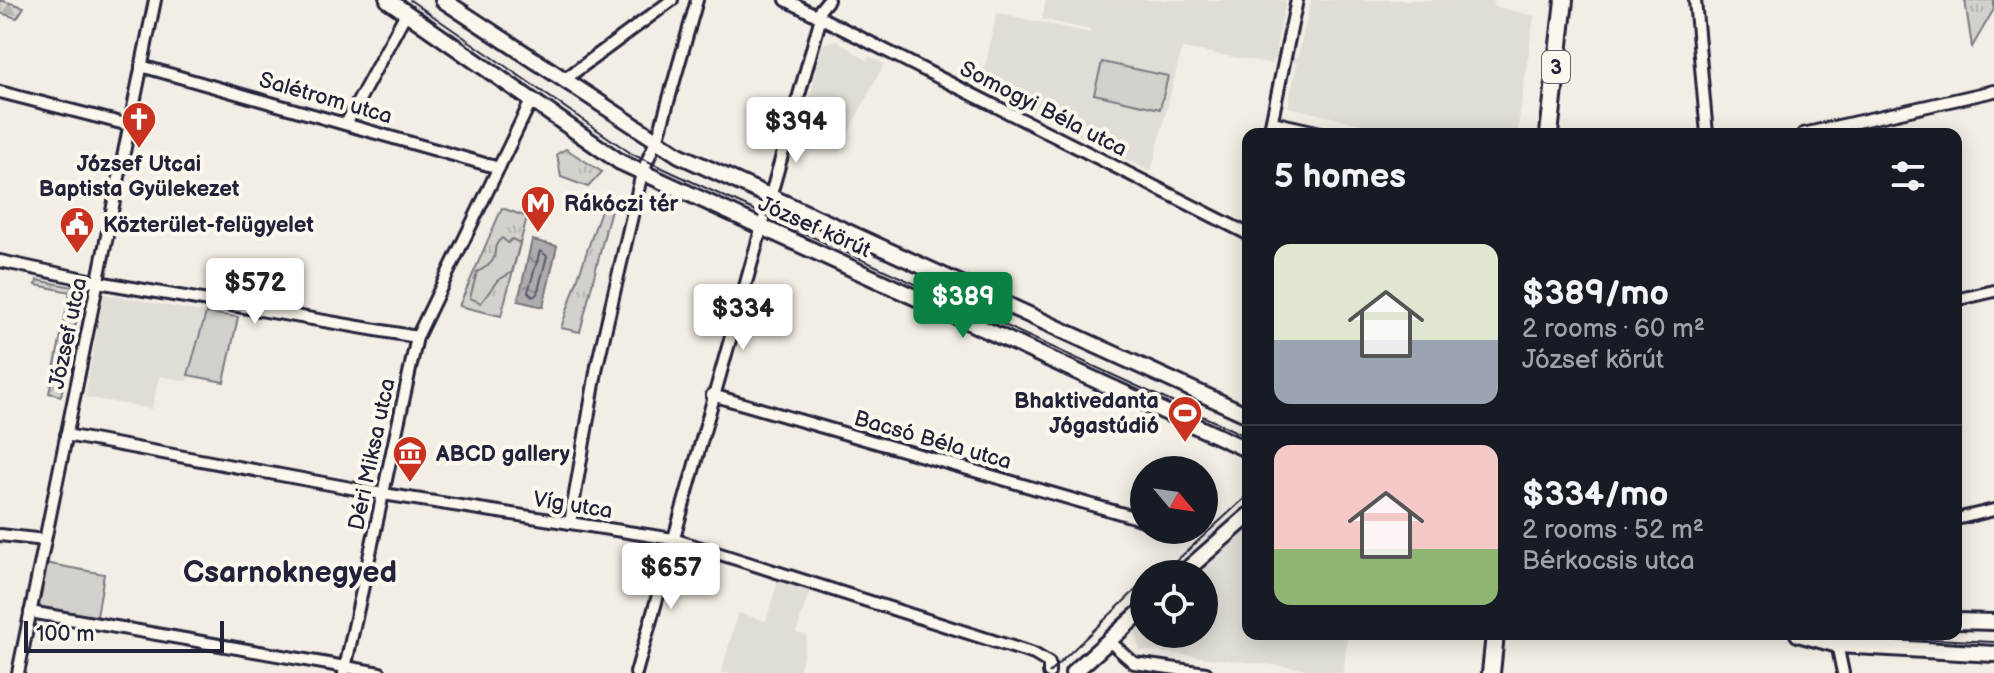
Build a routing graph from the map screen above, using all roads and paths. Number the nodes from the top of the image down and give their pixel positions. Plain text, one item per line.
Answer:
1 (155, 0) edge
2 (388, 0) edge
3 (443, 0) edge
4 (672, 0) edge
5 (697, 0) edge
6 (786, 0) edge
7 (828, 0) edge
8 (1297, 0) edge
9 (1564, 0) edge
10 (1695, 0) edge
11 (406, 13) junction
12 (819, 16) junction
13 (141, 66) junction
14 (565, 79) junction
15 (1994, 91) edge
16 (0, 92) edge
17 (530, 103) junction
18 (1272, 122) junction
19 (346, 124) junction
20 (129, 125) junction
21 (1270, 128) edge
22 (1298, 128) edge
23 (1550, 128) edge
24 (1706, 128) edge
25 (1830, 128) edge
26 (657, 140) junction
27 (499, 168) junction
28 (642, 173) junction
29 (769, 198) junction
30 (762, 226) junction
31 (1242, 231) edge
32 (0, 261) edge
33 (98, 282) junction
34 (1994, 291) edge
35 (1962, 299) edge
36 (417, 337) junction
37 (712, 395) junction
38 (1242, 412) edge
39 (66, 435) junction
40 (1242, 447) edge
41 (383, 494) junction
42 (1994, 510) edge
43 (1130, 516) edge
44 (1962, 518) edge
45 (1242, 521) edge
46 (570, 523) junction
47 (0, 535) edge
48 (673, 539) junction
49 (45, 540) junction
50 (1198, 560) edge
51 (30, 612) junction
52 (1962, 621) edge
53 (1130, 622) edge
54 (1994, 622) edge
55 (1494, 640) edge
56 (1837, 640) edge
57 (1847, 640) edge
58 (1109, 641) junction
59 (1994, 654) edge
60 (344, 670) edge
61 (18, 673) edge
62 (380, 673) edge
63 (636, 673) edge
64 (1049, 673) edge
65 (1073, 673) edge
66 (1206, 673) edge
67 (1491, 673) edge
68 (1843, 673) edge

1 - 13 street, József utca
2 - 11 main road, József körút
3 - 14 main road, József körút
4 - 14 street
5 - 26 street
6 - 12 street, Somogyi Béla utca
7 - 12 street
8 - 18 street
9 - 23 main road, 3
10 - 24 street
11 - 17 main road, József körút
11 - 19 street
12 - 29 street
12 - 31 street, Somogyi Béla utca
13 - 19 street, Salétrom utca
13 - 20 street, József utca
14 - 26 main road, József körút
15 - 25 street
16 - 20 street
17 - 27 street
17 - 28 main road, József körút
18 - 21 street
18 - 22 street
19 - 27 street, Salétrom utca
20 - 33 street, József utca
26 - 28 street
26 - 29 main road, József körút
27 - 36 street
28 - 30 main road, József körút
28 - 46 street
29 - 30 street
29 - 38 main road, József körút
30 - 37 street
30 - 40 main road, József körút
32 - 33 street
33 - 36 street
33 - 39 street, József utca
34 - 35 street
36 - 41 street, Déri Miksa utca
37 - 43 street, Bacsó Béla utca
37 - 48 street
39 - 41 street, Víg utca
39 - 49 street, József utca
41 - 46 street, Víg utca
41 - 60 street, Déri Miksa utca
42 - 44 street
45 - 50 main road
46 - 48 street, Víg utca
47 - 49 street
48 - 63 street
48 - 64 street, Víg utca
49 - 51 street, József utca
51 - 60 street
51 - 61 street, József utca
52 - 54 main road
53 - 58 main road
55 - 67 main road
56 - 68 street
57 - 59 main road
58 - 65 main road
58 - 66 street
60 - 62 street

